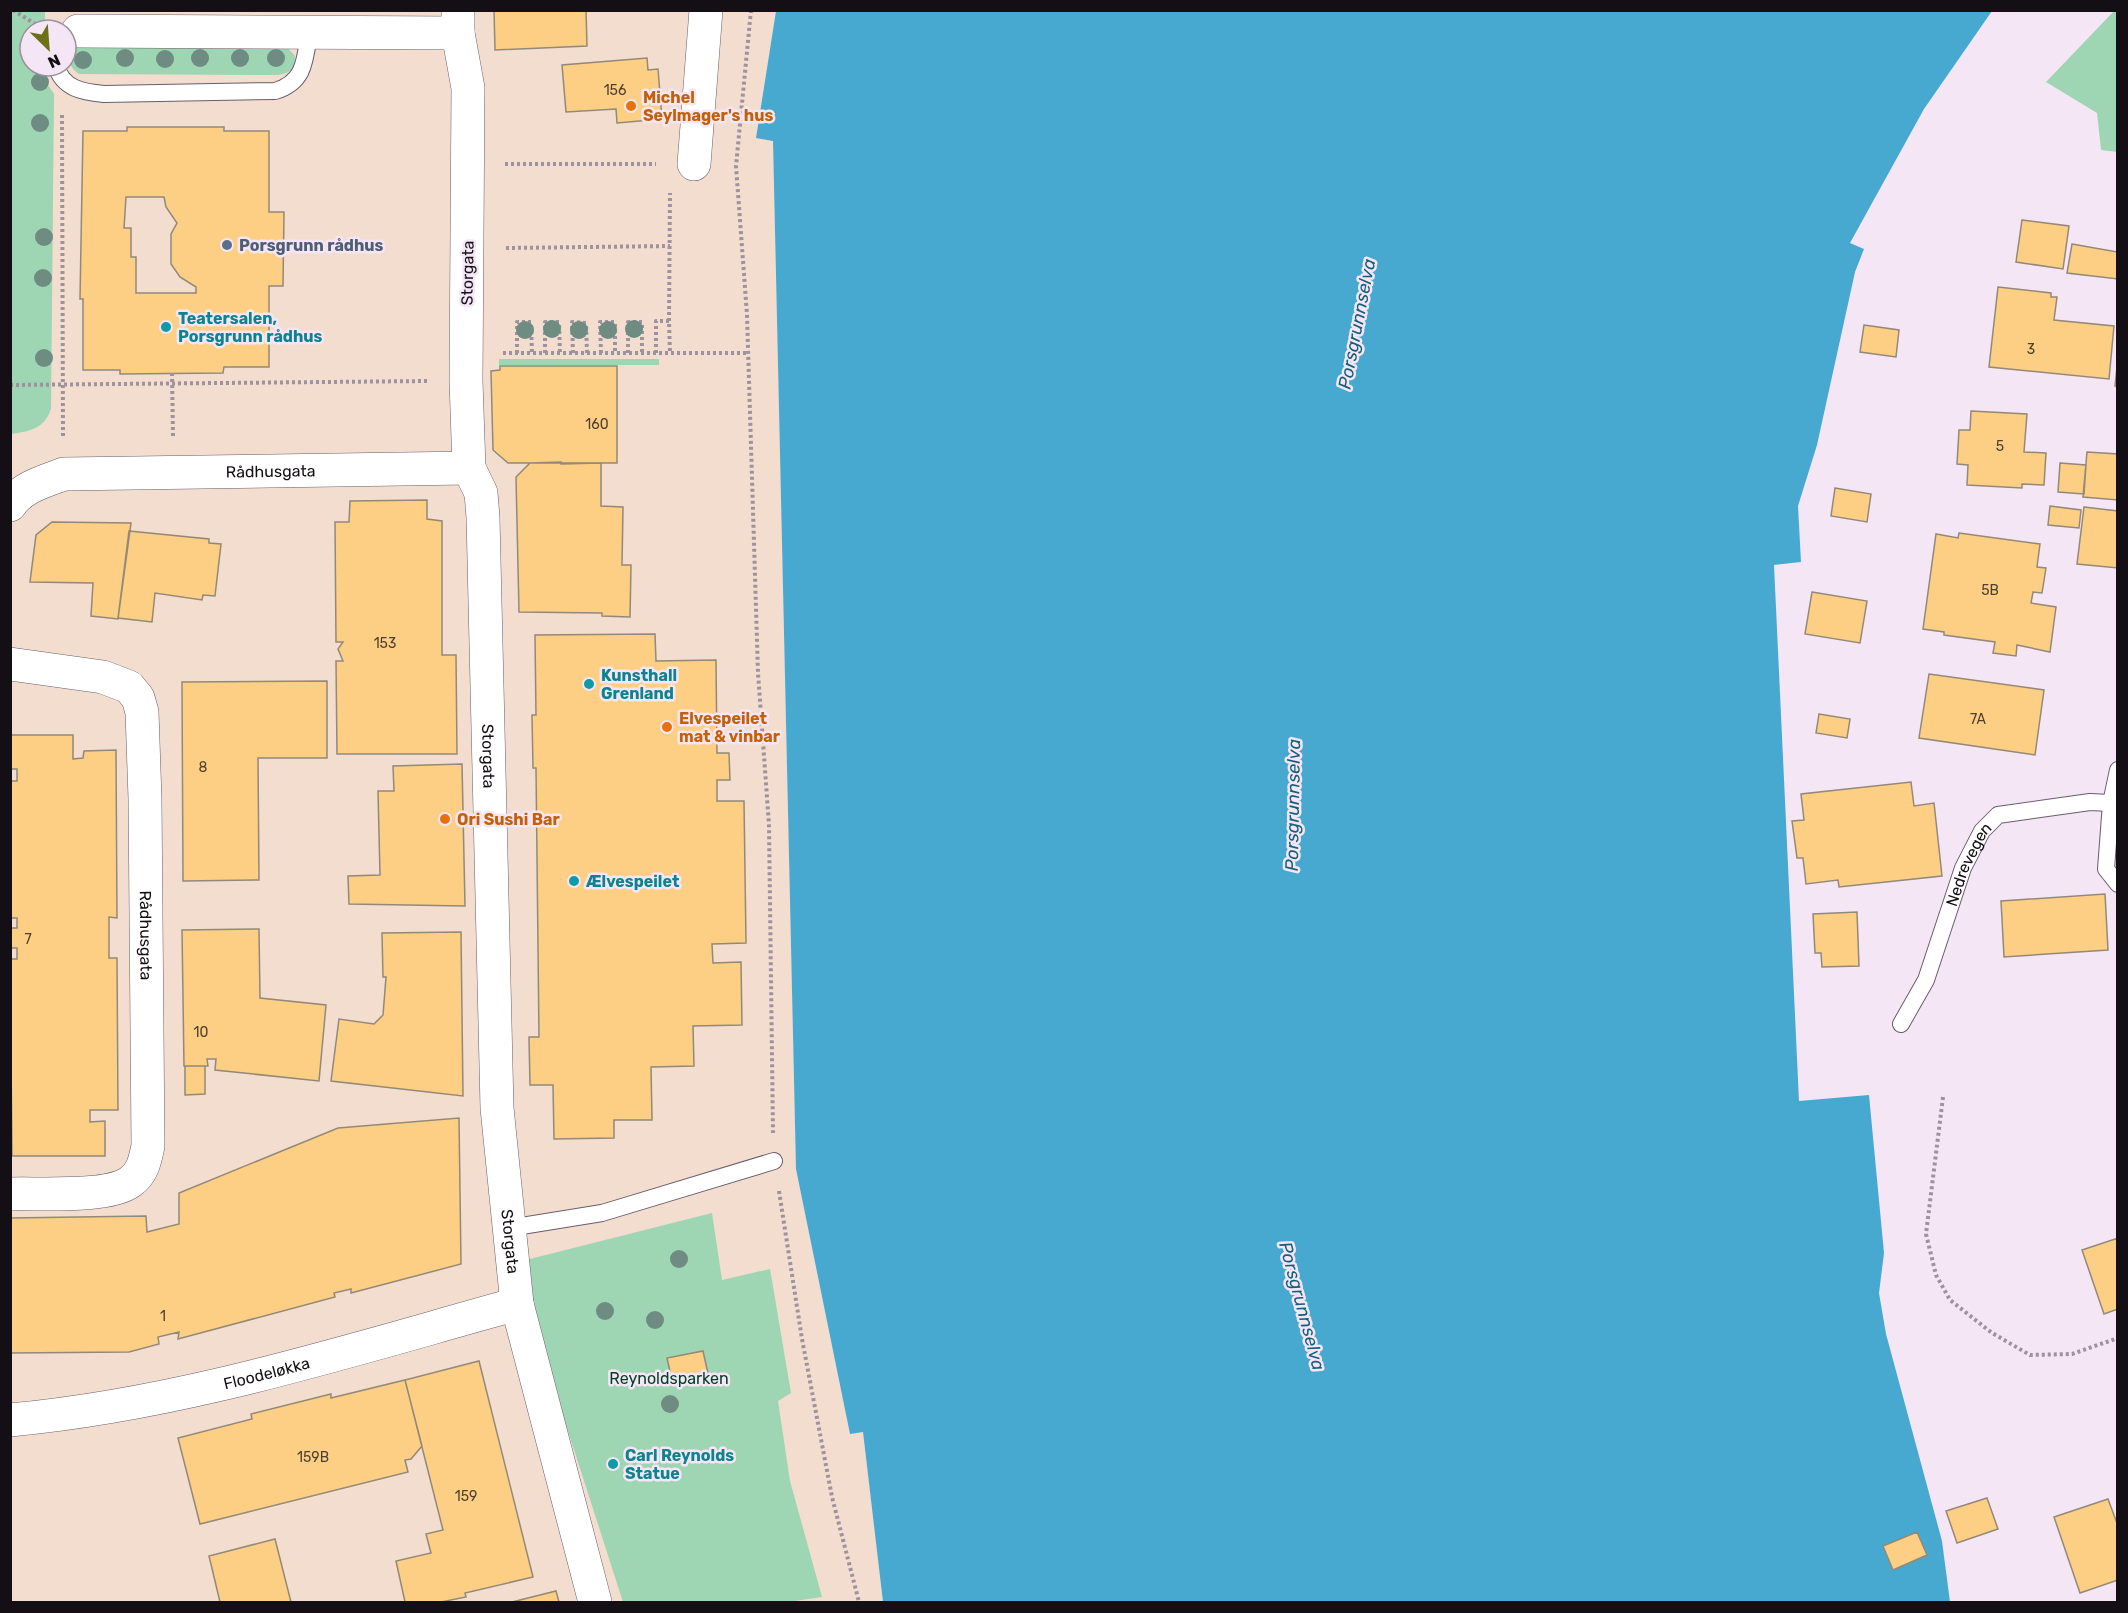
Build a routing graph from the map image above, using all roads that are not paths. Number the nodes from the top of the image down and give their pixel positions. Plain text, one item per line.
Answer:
1 (706, 10) edge
2 (458, 22) edge
3 (309, 33) junction
4 (78, 34) edge
5 (63, 78) edge
6 (694, 164) dead end
7 (469, 468) junction
8 (10, 505) edge
9 (10, 664) edge
10 (2118, 770) edge
11 (2111, 803) junction
12 (2118, 884) edge
13 (1901, 1024) dead end
14 (774, 1161) road end
15 (10, 1194) edge
16 (509, 1228) junction
17 (517, 1304) junction
18 (10, 1420) edge
19 (595, 1602) edge

1 - 6 street
2 - 3 street
2 - 7 street, Storgata
3 - 4 street
3 - 5 lane
7 - 8 street, Rådhusgata
7 - 16 street, Storgata
9 - 15 street, Rådhusgata
10 - 11 lane
11 - 12 lane
11 - 13 lane, Nedrevegen
14 - 16 lane
16 - 17 street, Storgata
17 - 18 street, Floodeløkka
17 - 19 street, Storgata

